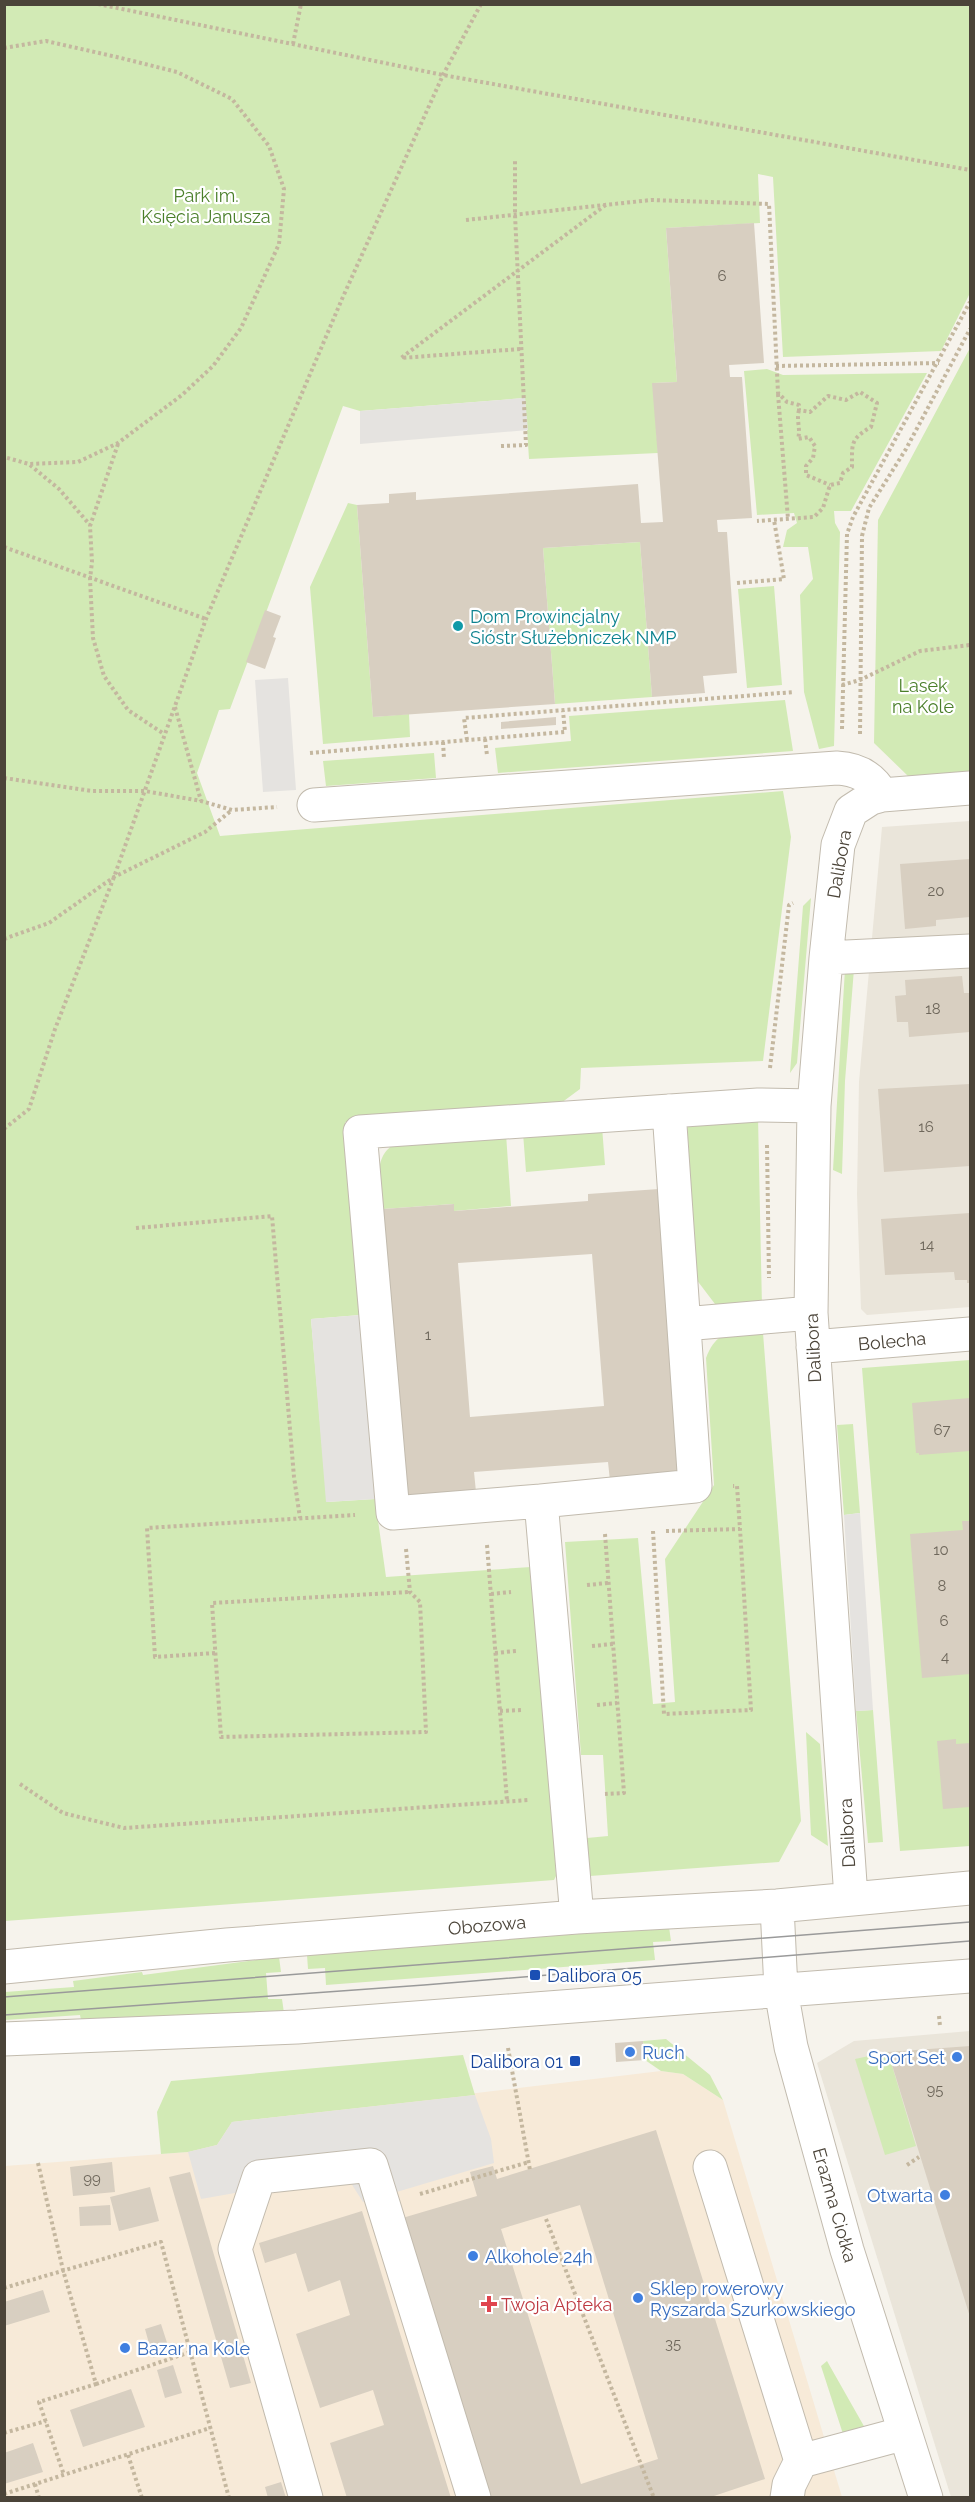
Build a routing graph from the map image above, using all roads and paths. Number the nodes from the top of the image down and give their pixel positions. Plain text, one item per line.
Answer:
1 (98, 4) edge
2 (301, 4) edge
3 (481, 4) edge
4 (293, 44) junction
5 (4, 48) edge
6 (443, 75) junction
7 (515, 159) dead end
8 (970, 170) edge
9 (608, 203) junction
10 (514, 215) junction
11 (466, 220) dead end
12 (517, 273) junction
13 (970, 302) edge
14 (970, 329) edge
15 (520, 349) junction
16 (939, 363) junction
17 (776, 366) junction
18 (778, 393) junction
19 (799, 410) junction
20 (118, 443) junction
21 (501, 446) dead end
22 (4, 457) edge
23 (29, 464) junction
24 (830, 485) junction
25 (788, 519) junction
26 (774, 520) junction
27 (757, 521) dead end
28 (90, 526) junction
29 (4, 547) edge
30 (90, 579) junction
31 (738, 583) dead end
32 (206, 619) junction
33 (970, 645) edge
34 (860, 680) junction
35 (842, 685) junction
36 (794, 692) dead end
37 (174, 705) junction
38 (563, 711) junction
39 (842, 733) dead end
40 (164, 734) junction
41 (860, 734) dead end
42 (466, 740) junction
43 (310, 753) dead end
44 (4, 778) edge
45 (970, 788) edge
46 (145, 791) junction
47 (870, 799) junction
48 (201, 801) junction
49 (314, 806) joint
50 (232, 810) junction
51 (114, 876) junction
52 (4, 939) edge
53 (970, 951) edge
54 (826, 958) junction
55 (814, 1106) junction
56 (669, 1111) junction
57 (4, 1129) edge
58 (136, 1228) dead end
59 (811, 1313) junction
60 (684, 1324) junction
61 (970, 1334) edge
62 (813, 1347) junction
63 (602, 1495) junction
64 (541, 1501) junction
65 (484, 1506) junction
66 (398, 1513) junction
67 (300, 1518) junction
68 (740, 1529) dead end
69 (653, 1531) dead end
70 (410, 1592) junction
71 (215, 1653) junction
72 (20, 1784) dead end
73 (565, 1797) junction
74 (507, 1801) junction
75 (970, 1888) edge
76 (851, 1898) junction
77 (777, 1906) junction
78 (577, 1917) junction
79 (4, 1967) edge
80 (970, 1976) edge
81 (781, 1990) junction
82 (4, 2039) edge
83 (506, 2039) dead end
84 (920, 2157) dead end
85 (529, 2162) junction
86 (38, 2163) dead end
87 (907, 2165) dead end
88 (710, 2167) dead end
89 (530, 2170) dead end
90 (384, 2204) junction
91 (546, 2219) dead end
92 (63, 2270) junction
93 (4, 2288) edge
94 (190, 2352) junction
95 (96, 2384) junction
96 (46, 2421) junction
97 (210, 2428) junction
98 (5, 2433) edge
99 (906, 2433) junction
100 (128, 2455) junction
101 (801, 2461) junction
102 (64, 2475) junction
103 (35, 2484) junction
104 (4, 2494) edge
105 (39, 2498) edge
106 (142, 2498) edge
107 (229, 2498) edge
108 (306, 2498) edge
109 (474, 2498) edge
110 (654, 2498) edge
111 (787, 2498) edge
112 (926, 2498) edge

1 - 4 path
2 - 4 path
3 - 6 path
4 - 6 path
5 - 20 path
6 - 8 path
6 - 32 path
7 - 10 path
9 - 10 path
9 - 12 path
9 - 17 path
10 - 11 path
10 - 12 path
12 - 15 path
12 - 15 path
13 - 16 path
14 - 34 path
15 - 21 path
16 - 17 path
16 - 35 path
17 - 18 path
18 - 19 path
18 - 25 path
19 - 24 path
19 - 24 path
20 - 23 path
20 - 28 path
22 - 23 path
23 - 28 path
24 - 25 path
25 - 26 path
26 - 27 path
26 - 31 path
28 - 30 path
29 - 30 path
30 - 32 path
30 - 40 path
32 - 37 path
33 - 34 path
34 - 35 path
34 - 41 path
35 - 39 path
36 - 38 path
37 - 40 path
37 - 48 path
38 - 42 path
38 - 42 path
40 - 46 path
42 - 43 path
44 - 46 path
45 - 47 street
46 - 48 path
46 - 51 path
47 - 49 street
47 - 54 street, Dalibora
48 - 50 path
49 - 50 path
50 - 51 path
51 - 52 path
51 - 57 path
53 - 54 street
54 - 55 street, Dalibora
55 - 56 street
55 - 59 street, Dalibora
56 - 60 street
56 - 66 street
58 - 67 path
59 - 60 street
59 - 62 street, Dalibora
60 - 63 street
61 - 62 street, Bolecha
62 - 76 street, Dalibora
63 - 64 street
63 - 73 path
64 - 65 street
64 - 73 street
65 - 66 street
65 - 74 path
66 - 67 path
66 - 70 path
67 - 71 path
68 - 69 path
70 - 71 path
70 - 71 path
72 - 74 path
73 - 74 path
73 - 78 street
75 - 76 street, Obozowa
76 - 77 street, Obozowa
77 - 78 street, Obozowa
77 - 81 street, Erazma Ciołka
78 - 79 street, Obozowa
80 - 81 street
81 - 82 street
81 - 99 street, Erazma Ciołka
83 - 85 path
84 - 87 path
85 - 89 path
85 - 90 path
86 - 92 path
88 - 101 street
90 - 108 street
90 - 109 street
91 - 110 path
92 - 93 path
92 - 94 path
92 - 95 path
94 - 95 path
94 - 97 path
95 - 96 path
96 - 98 path
96 - 102 path
97 - 100 path
97 - 107 path
99 - 101 street
99 - 112 street, Erazma Ciołka
100 - 102 path
100 - 106 path
101 - 111 street
102 - 103 path
103 - 104 path
103 - 105 path

